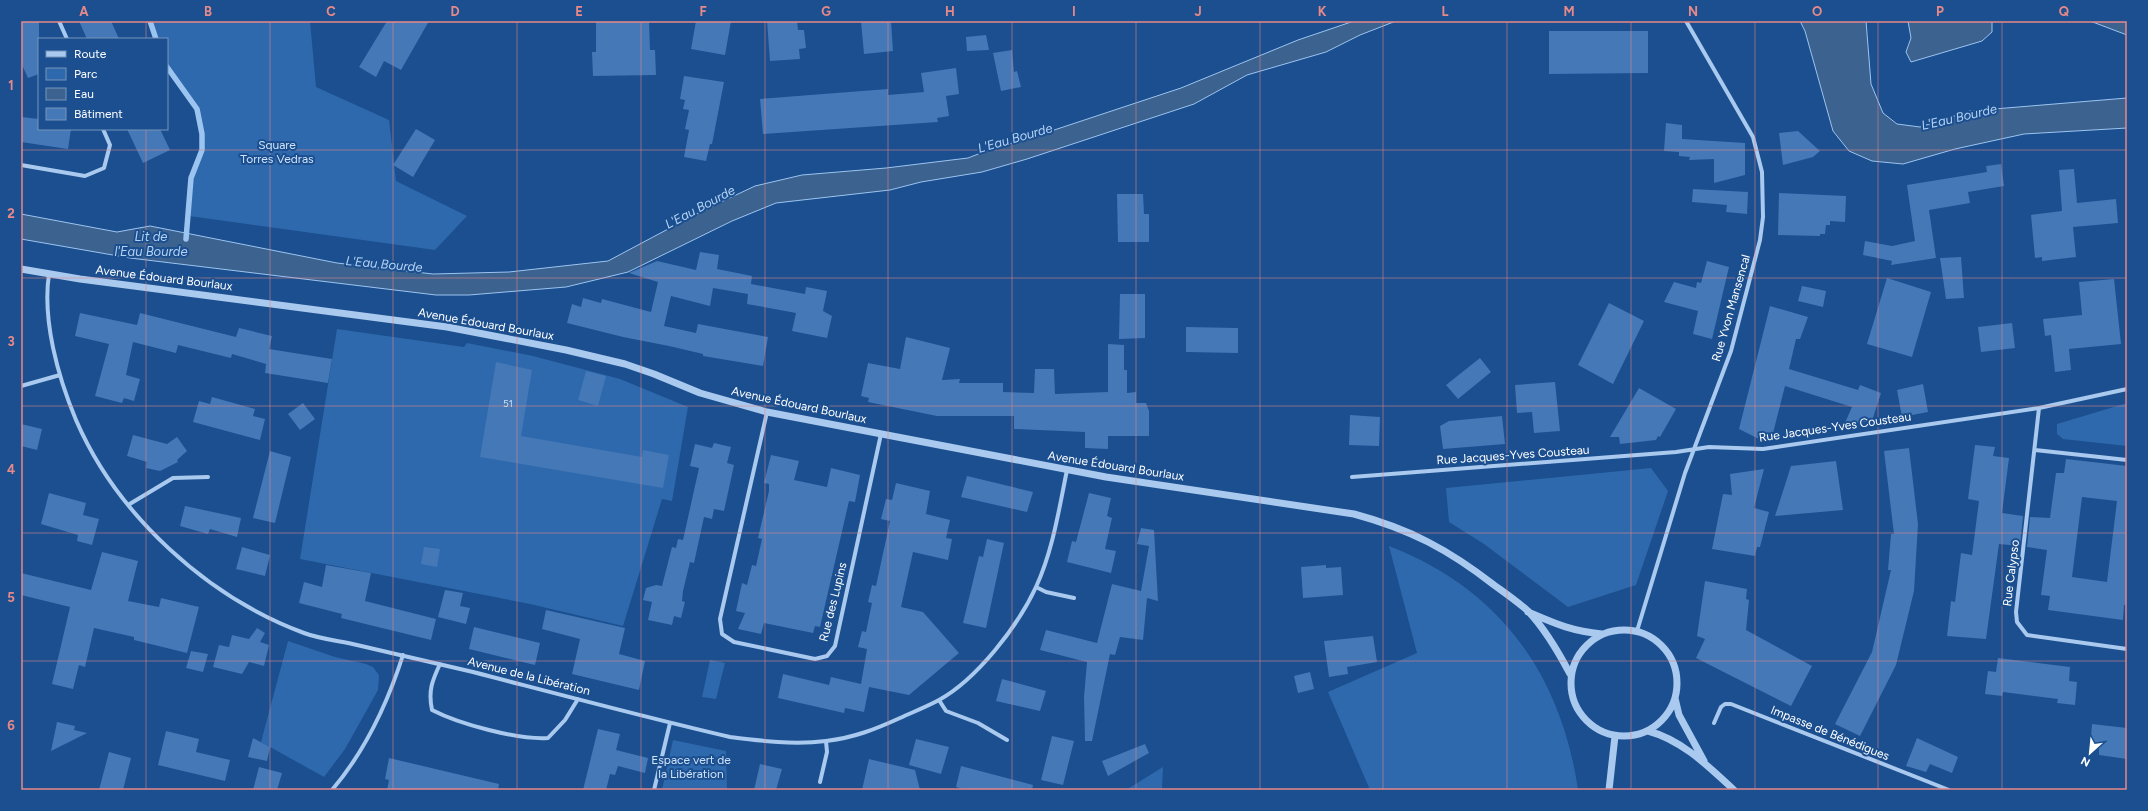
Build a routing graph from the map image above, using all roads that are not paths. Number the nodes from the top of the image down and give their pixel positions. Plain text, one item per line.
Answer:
1 (59, 21) edge
2 (1686, 21) edge
3 (67, 38) edge
4 (103, 130) edge
5 (21, 165) edge
6 (21, 269) edge
7 (49, 274) junction
8 (60, 375) junction
9 (21, 386) edge
10 (2127, 389) edge
11 (2039, 408) junction
12 (767, 412) junction
13 (881, 434) junction
14 (1694, 449) junction
15 (2035, 450) junction
16 (2127, 460) edge
17 (1067, 470) junction
18 (208, 477) dead end
19 (1352, 477) dead end
20 (128, 505) junction
21 (1036, 587) junction
22 (1074, 598) dead end
23 (1528, 612) junction
24 (1637, 631) junction
25 (1602, 634) junction
26 (2127, 649) edge
27 (403, 655) junction
28 (440, 664) junction
29 (1570, 674) junction
30 (1675, 698) junction
31 (578, 699) junction
32 (939, 700) junction
33 (670, 723) junction
34 (1714, 723) dead end
35 (1648, 731) junction
36 (1615, 736) junction
37 (1007, 740) dead end
38 (826, 741) junction
39 (1705, 763) junction
40 (820, 782) dead end
41 (332, 790) edge
42 (654, 790) edge
43 (1609, 790) edge
44 (1734, 790) edge
45 (1949, 790) edge

1 - 3 street
2 - 14 street, Rue Yvon Mansencal
4 - 5 street
6 - 7 street, Avenue Édouard Bourlaux
7 - 8 street, Avenue de la Libération
7 - 12 street, Avenue Édouard Bourlaux
8 - 9 street
8 - 20 street, Avenue de la Libération
10 - 11 street, Rue Jacques-Yves Cousteau
11 - 14 street, Rue Jacques-Yves Cousteau
11 - 15 street, Rue Calypso
12 - 13 street, Avenue Édouard Bourlaux
12 - 13 street, Rue des Lupins
13 - 17 street, Avenue Édouard Bourlaux
14 - 19 street, Rue Jacques-Yves Cousteau
14 - 24 street, Rue Yvon Mansencal
15 - 16 street
15 - 26 street, Rue Calypso
17 - 21 street, Avenue de la Libération
17 - 23 street, Avenue Édouard Bourlaux
18 - 20 street
20 - 27 street, Avenue de la Libération
21 - 22 street
21 - 32 street, Avenue de la Libération
23 - 25 street, Avenue Édouard Bourlaux
23 - 29 street, Avenue Édouard Bourlaux
24 - 25 street
24 - 30 street
25 - 29 street
27 - 28 street, Avenue de la Libération
27 - 41 street
28 - 31 street, Avenue de la Libération
28 - 31 street
29 - 36 street
30 - 35 street
30 - 39 street
31 - 33 street, Avenue de la Libération
32 - 37 street
32 - 38 street, Avenue de la Libération
33 - 38 street, Avenue de la Libération
33 - 42 street
34 - 45 street, Impasse de Bénédigues
35 - 36 street
35 - 39 street
36 - 43 street
38 - 40 street
39 - 44 street

